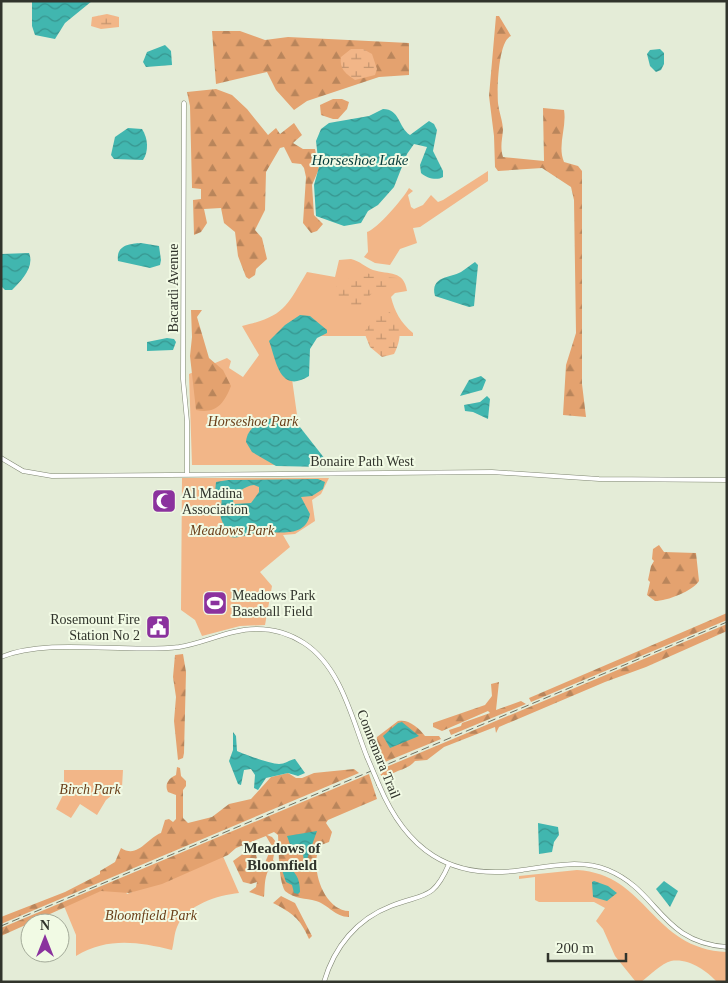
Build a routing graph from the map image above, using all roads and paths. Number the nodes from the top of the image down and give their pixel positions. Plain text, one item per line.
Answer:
1 (184, 103) dead end
2 (1, 458) edge
3 (187, 474) junction
4 (727, 480) edge
5 (1, 657) edge
6 (449, 864) junction
7 (727, 946) edge
8 (324, 982) edge

1 - 3 street, Bacardi Avenue
2 - 3 street, Bonaire Path West
3 - 4 street, Bonaire Path West
5 - 6 street, Connemara Trail, bridge
6 - 7 street, Connemara Trail
6 - 8 street

